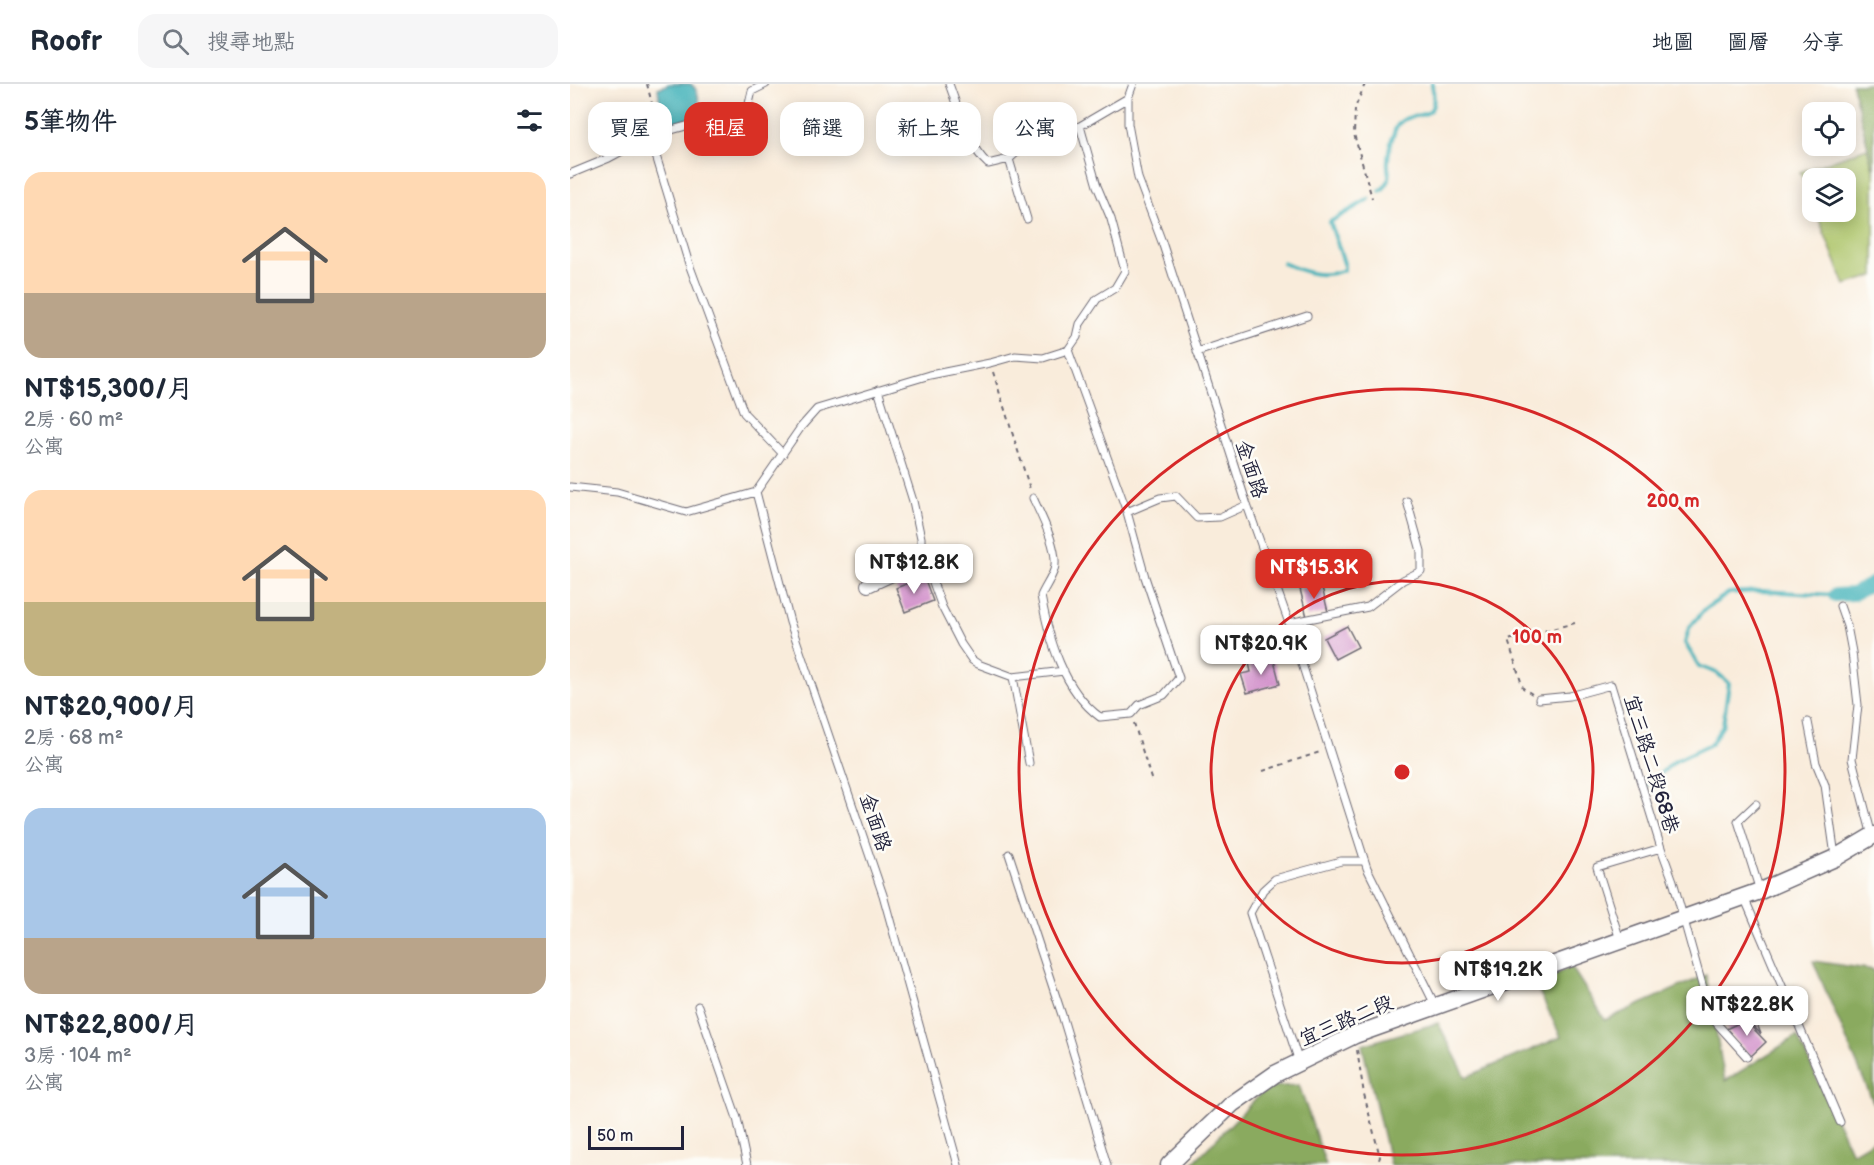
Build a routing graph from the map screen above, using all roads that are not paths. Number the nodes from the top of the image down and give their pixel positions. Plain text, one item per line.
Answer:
1 (766, 84) edge
2 (949, 84) edge
3 (1133, 84) edge
4 (1128, 98) junction
5 (1080, 126) junction
6 (672, 131) edge
7 (613, 156) edge
8 (656, 156) edge
9 (1009, 159) junction
10 (570, 174) edge
11 (1027, 219) dead end
12 (1307, 316) dead end
13 (1068, 350) junction
14 (1197, 352) junction
15 (878, 390) junction
16 (783, 454) junction
17 (570, 487) edge
18 (756, 492) junction
19 (1033, 498) road end
20 (1407, 501) dead end
21 (1247, 505) junction
22 (1126, 512) junction
23 (925, 559) junction
24 (868, 585) dead end
25 (1840, 606) dead end
26 (1288, 623) junction
27 (1064, 671) junction
28 (1013, 676) junction
29 (1539, 699) road end
30 (1808, 722) dead end
31 (1029, 763) dead end
32 (1756, 804) dead end
33 (1873, 836) edge
34 (1661, 848) junction
35 (1009, 854) dead end
36 (1835, 858) junction
37 (1364, 861) junction
38 (1752, 894) junction
39 (1682, 919) junction
40 (1620, 940) junction
41 (698, 1006) dead end
42 (1436, 1006) junction
43 (1747, 1057) dead end
44 (1299, 1062) junction
45 (1840, 1122) dead end
46 (747, 1165) edge
47 (958, 1165) edge
48 (1107, 1165) edge
49 (1169, 1165) edge

1 - 6 lane
2 - 9 lane
3 - 4 lane, 金面路
4 - 5 lane
4 - 14 lane, 金面路
5 - 9 lane
5 - 13 lane
7 - 10 lane
8 - 16 lane
9 - 11 lane
12 - 14 lane
13 - 15 lane
13 - 22 lane
14 - 21 lane, 金面路
15 - 16 lane
15 - 23 lane
16 - 18 lane
17 - 18 lane
18 - 47 lane, 金面路
19 - 27 lane
20 - 26 lane
21 - 22 lane
21 - 26 lane, 金面路
22 - 27 lane
23 - 24 street
23 - 28 lane
25 - 33 lane
26 - 37 lane, 金面路
27 - 28 lane
28 - 31 lane
29 - 34 lane, 宜三路二段68巷
30 - 36 lane
32 - 38 lane
33 - 36 street, 宜三路二段
34 - 39 lane, 宜三路二段68巷
34 - 40 lane
35 - 48 lane
36 - 38 street, 宜三路二段
37 - 42 lane, 金面路
37 - 44 lane
38 - 39 street, 宜三路二段
38 - 45 lane
39 - 40 street, 宜三路二段
39 - 43 lane, 宜三路二段68巷
40 - 42 street, 宜三路二段
41 - 46 lane
42 - 44 street, 宜三路二段
44 - 49 street, 宜三路二段

